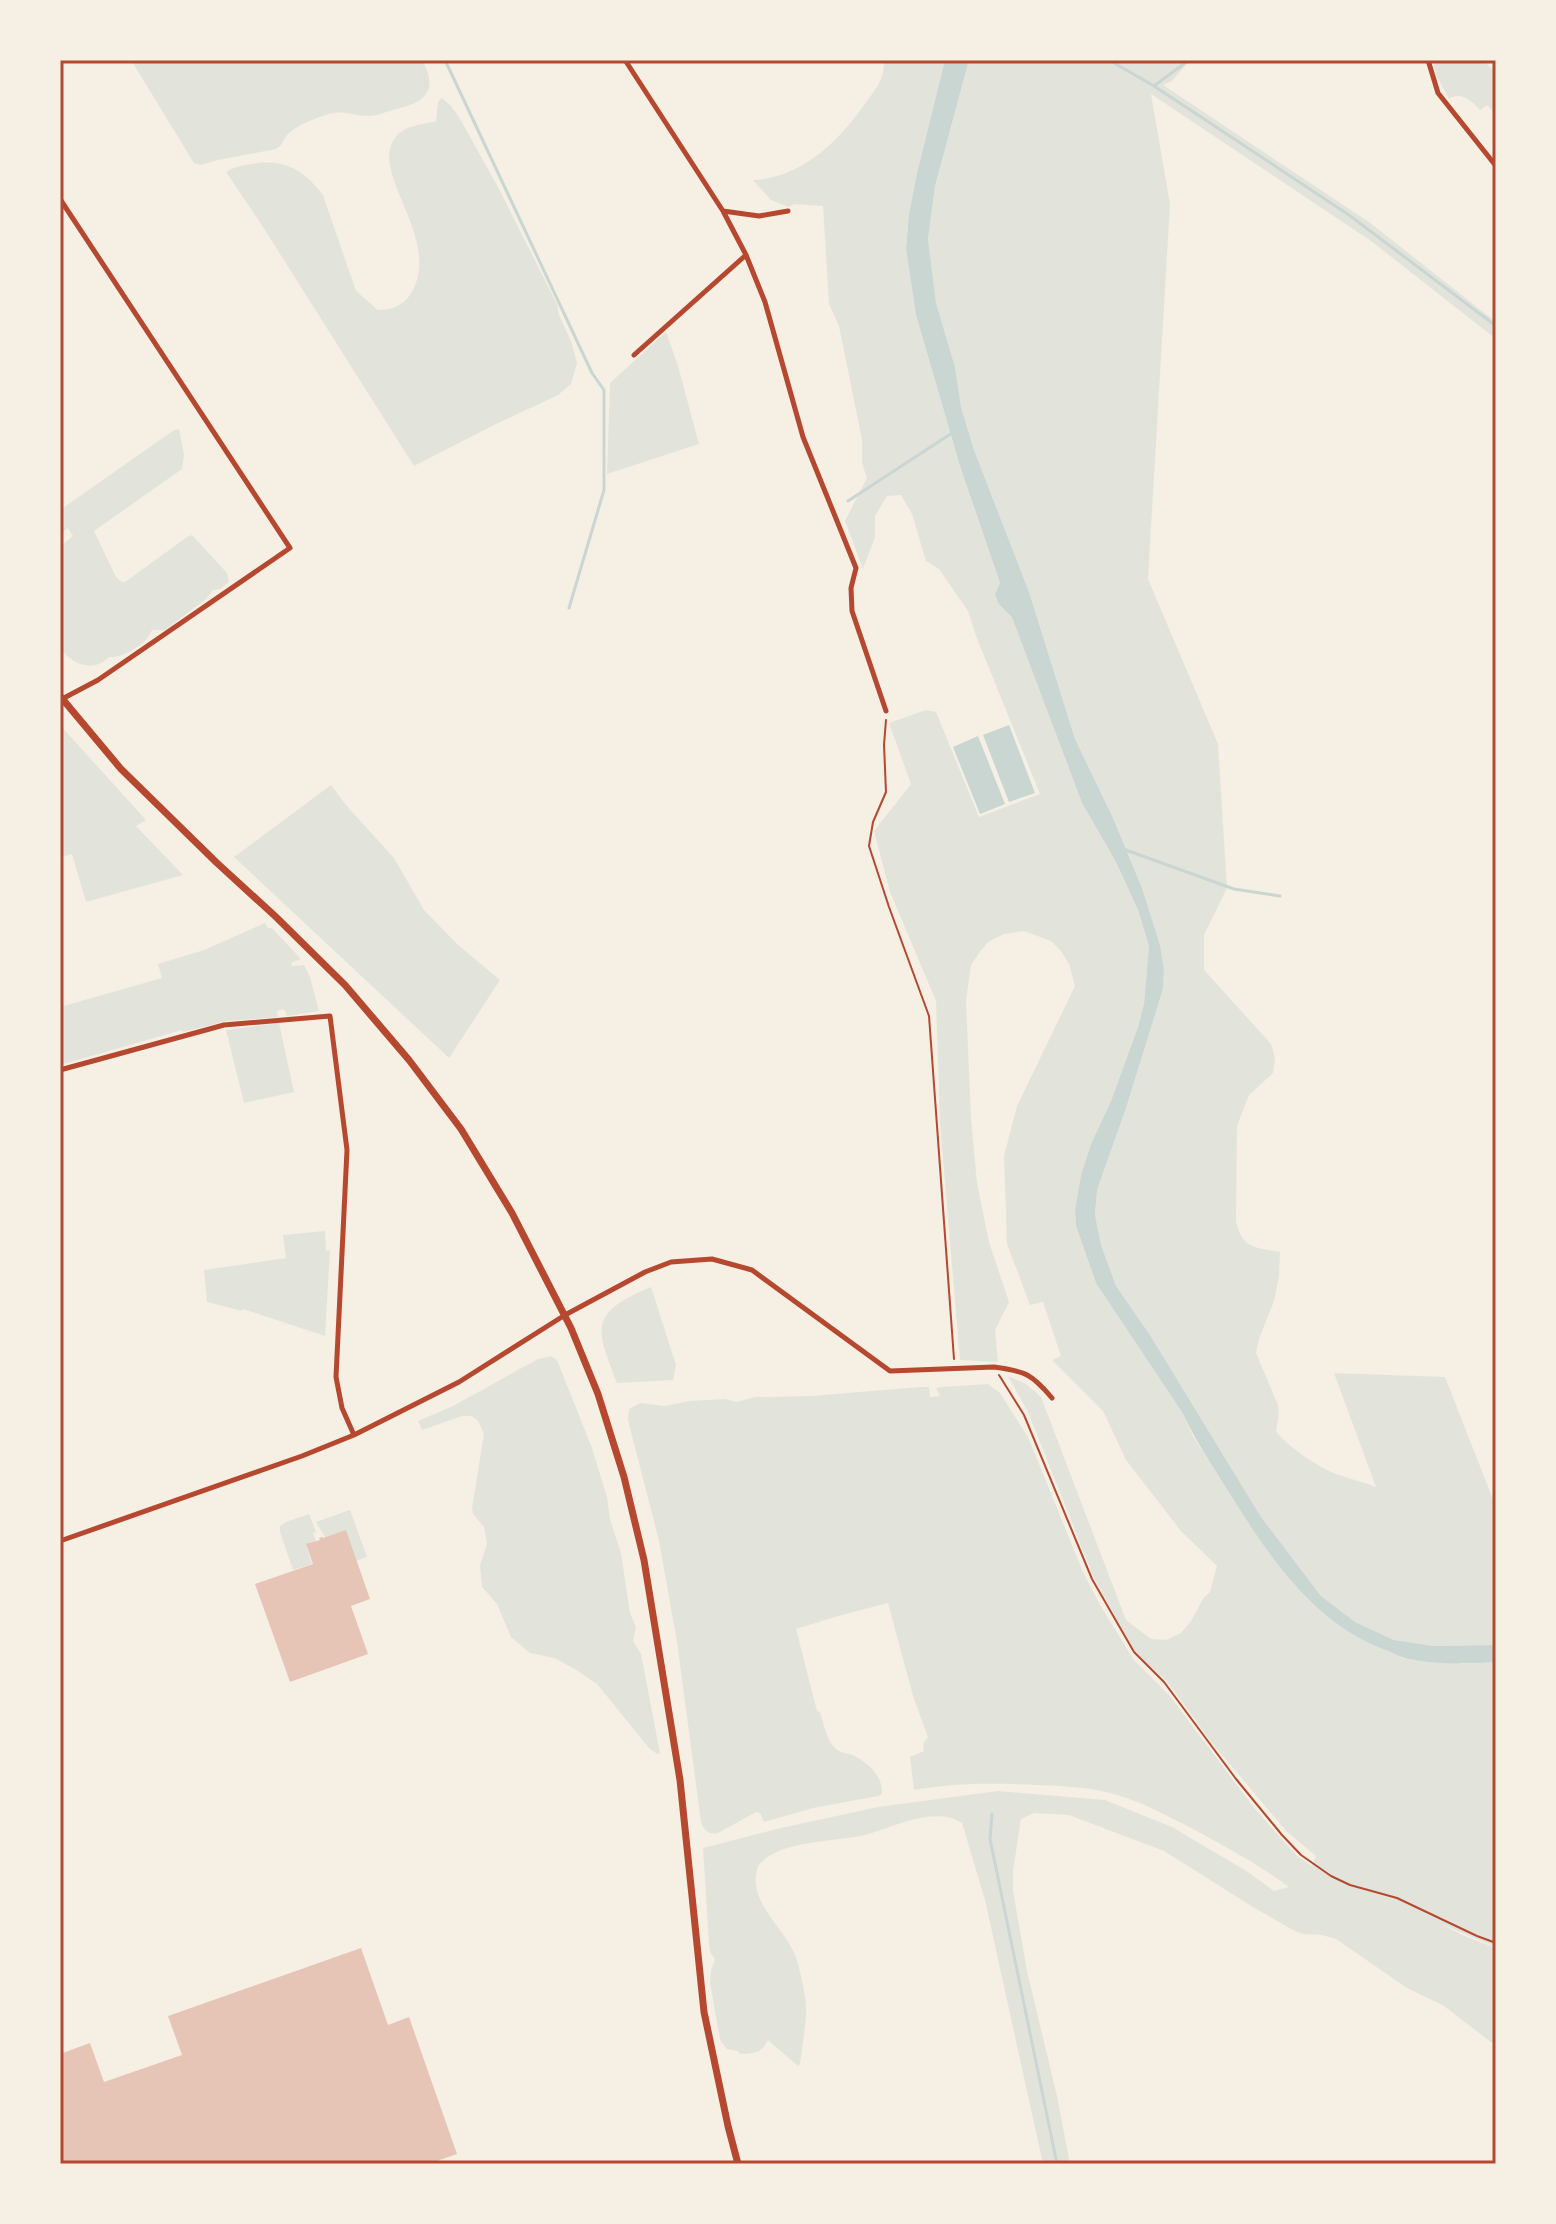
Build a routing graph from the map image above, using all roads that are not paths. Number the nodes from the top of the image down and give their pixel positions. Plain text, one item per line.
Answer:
1 (625, 60) edge
2 (1428, 60) edge
3 (1496, 166) edge
4 (60, 199) edge
5 (723, 211) junction
6 (788, 211) dead end
7 (746, 255) junction
8 (634, 355) dead end
9 (61, 698) edge
10 (886, 711) road end
11 (60, 1070) edge
12 (565, 1315) junction
13 (1052, 1398) dead end
14 (354, 1435) junction
15 (60, 1541) edge
16 (738, 2164) edge

1 - 5 street
2 - 3 street
4 - 9 street
5 - 6 street
5 - 7 street
7 - 8 street
7 - 10 street
9 - 12 main road
11 - 14 street
12 - 13 street
12 - 14 street
12 - 16 main road
14 - 15 street

